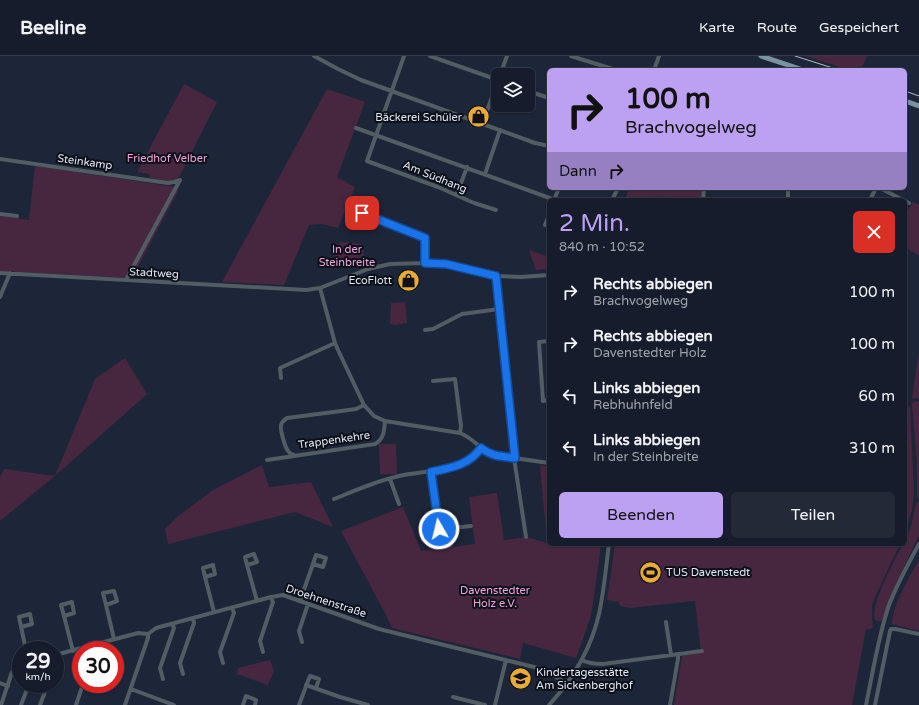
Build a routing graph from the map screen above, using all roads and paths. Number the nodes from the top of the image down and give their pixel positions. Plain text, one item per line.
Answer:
1 (314, 56) edge
2 (404, 56) edge
3 (430, 56) edge
4 (507, 56) edge
5 (570, 56) edge
6 (659, 56) edge
7 (762, 56) edge
8 (503, 68) edge
9 (609, 68) edge
10 (655, 68) edge
11 (797, 68) edge
12 (491, 78) edge
13 (391, 91) junction
14 (535, 93) edge
15 (547, 97) edge
16 (491, 99) edge
17 (907, 102) edge
18 (919, 106) edge
19 (482, 124) junction
20 (356, 128) dead end
21 (500, 130) junction
22 (376, 135) junction
23 (547, 146) edge
24 (0, 159) edge
25 (467, 167) junction
26 (485, 174) junction
27 (168, 183) junction
28 (884, 190) edge
29 (173, 192) junction
30 (457, 194) junction
31 (549, 198) edge
32 (900, 198) edge
33 (366, 203) dead end
34 (496, 210) dead end
35 (362, 213) junction
36 (0, 214) edge
37 (17, 216) dead end
38 (370, 216) junction
39 (547, 220) edge
40 (360, 221) junction
41 (545, 225) dead end
42 (358, 226) dead end
43 (425, 263) junction
44 (0, 273) edge
45 (10, 274) junction
46 (547, 275) edge
47 (496, 276) junction
48 (126, 280) junction
49 (320, 288) junction
50 (0, 297) edge
51 (499, 309) junction
52 (425, 330) dead end
53 (547, 341) edge
54 (335, 343) junction
55 (281, 378) dead end
56 (433, 381) dead end
57 (547, 400) edge
58 (364, 405) junction
59 (385, 422) junction
60 (460, 433) junction
61 (481, 448) junction
62 (294, 455) junction
63 (515, 458) junction
64 (267, 460) dead end
65 (547, 463) edge
66 (431, 472) junction
67 (390, 478) junction
68 (334, 499) dead end
69 (399, 504) dead end
70 (470, 526) dead end
71 (439, 529) junction
72 (424, 532) dead end
73 (526, 537) dead end
74 (919, 544) edge
75 (609, 546) edge
76 (313, 564) dead end
77 (247, 565) dead end
78 (205, 577) dead end
79 (271, 597) junction
80 (257, 601) junction
81 (300, 601) junction
82 (106, 604) dead end
83 (308, 604) junction
84 (232, 608) junction
85 (214, 612) junction
86 (64, 616) dead end
87 (193, 618) junction
88 (666, 622) dead end
89 (172, 624) junction
90 (21, 627) dead end
91 (148, 634) junction
92 (919, 634) edge
93 (114, 639) junction
94 (24, 641) edge
95 (109, 641) edge
96 (302, 642) dead end
97 (72, 647) edge
98 (702, 651) dead end
99 (262, 652) dead end
100 (678, 654) junction
101 (671, 655) junction
102 (506, 660) junction
103 (582, 660) junction
104 (223, 663) dead end
105 (12, 672) edge
106 (183, 674) dead end
107 (163, 679) dead end
108 (0, 683) edge
109 (567, 684) junction
110 (306, 685) junction
111 (8, 686) junction
112 (316, 688) junction
113 (131, 689) junction
114 (26, 693) edge
115 (45, 693) edge
116 (81, 693) edge
117 (453, 697) dead end
118 (1, 705) edge
119 (21, 705) edge
120 (40, 705) edge
121 (76, 705) edge
122 (125, 705) edge
123 (174, 705) edge
124 (243, 705) edge
125 (254, 705) edge
126 (299, 705) edge
127 (368, 705) edge
128 (485, 705) edge
129 (495, 705) edge
130 (549, 705) edge
131 (670, 705) edge
132 (866, 705) edge
133 (875, 705) edge

1 - 13 street
2 - 13 street
3 - 12 street
4 - 8 street
5 - 9 street
6 - 10 street
7 - 11 main road
13 - 19 street
13 - 22 street
14 - 15 street
16 - 19 street
17 - 18 main road
19 - 21 street
20 - 22 street
21 - 23 street
21 - 26 street
22 - 25 street
22 - 30 street, Am Südhang
24 - 27 street, Steinkamp
25 - 26 street
25 - 30 street
26 - 31 street
27 - 29 street
27 - 29 street, Steinkamp
28 - 32 street
29 - 48 street
30 - 34 street, Am Südhang
33 - 35 street
35 - 38 street
35 - 40 street
36 - 37 street
38 - 40 street
38 - 43 street
39 - 41 street
40 - 42 street
43 - 47 street
43 - 49 street
44 - 45 street, Stadtweg
45 - 48 street, Stadtweg
45 - 50 street
46 - 47 street
47 - 51 street
48 - 49 street, Stadtweg
49 - 54 street
51 - 52 street
51 - 63 street
53 - 57 street
54 - 55 street
54 - 58 street
56 - 60 street
58 - 59 street
58 - 62 street, Trappenkehre
59 - 60 street
59 - 62 street, Trappenkehre
60 - 61 street
61 - 63 street
61 - 66 street
62 - 64 street, Trappenkehre
63 - 65 street
63 - 73 street
66 - 67 street
66 - 71 street
67 - 68 street
67 - 69 street
70 - 71 street
71 - 72 street
74 - 132 street
75 - 103 street
76 - 81 street
77 - 80 street
78 - 85 street
79 - 80 street, Droehnenstraße
79 - 81 street, Droehnenstraße
79 - 99 street
80 - 84 street, Droehnenstraße
81 - 83 street, Droehnenstraße
82 - 93 street
83 - 96 street
83 - 102 street, Droehnenstraße
84 - 85 street, Droehnenstraße
84 - 104 street
85 - 87 street, Droehnenstraße
86 - 97 street
87 - 89 street, Droehnenstraße
87 - 106 street
88 - 101 street
89 - 91 street, Droehnenstraße
89 - 107 street
90 - 94 street
91 - 93 street, Droehnenstraße
91 - 113 street
92 - 133 street
93 - 95 street, Droehnenstraße
98 - 100 street
100 - 101 street
100 - 131 street
101 - 103 street
102 - 109 street, Droehnenstraße
102 - 129 street
103 - 109 street
105 - 111 street
108 - 111 street
109 - 130 street
110 - 112 street
110 - 112 street
110 - 126 street
111 - 118 street
112 - 127 street
113 - 122 street
113 - 123 street
114 - 119 street
115 - 120 street
116 - 121 street
117 - 128 street
124 - 125 street

